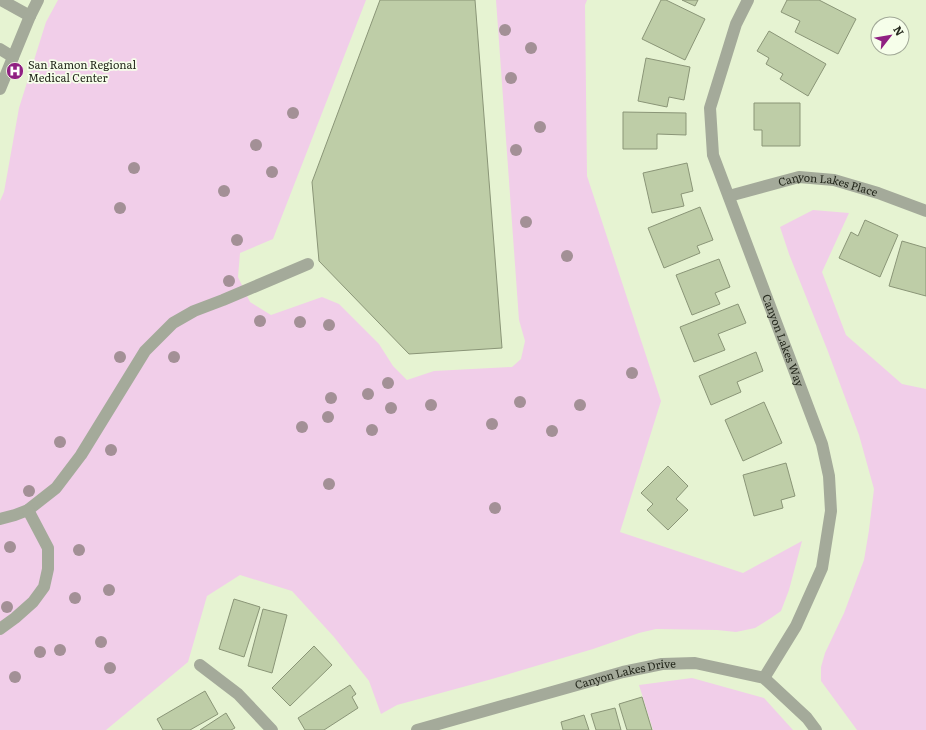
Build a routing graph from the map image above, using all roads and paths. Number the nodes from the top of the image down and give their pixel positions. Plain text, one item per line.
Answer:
1 (1, 0) edge
2 (38, 0) edge
3 (748, 0) edge
4 (30, 16) junction
5 (0, 49) edge
6 (13, 57) junction
7 (0, 89) edge
8 (728, 196) junction
9 (926, 212) edge
10 (308, 264) dead end
11 (28, 510) junction
12 (0, 519) edge
13 (0, 629) edge
14 (200, 665) dead end
15 (764, 678) junction
16 (272, 730) edge
17 (417, 730) edge
18 (816, 730) edge

1 - 4 street
2 - 4 street
3 - 8 street, Canyon Lakes Way
4 - 6 street
5 - 6 street
6 - 7 street
8 - 9 street, Canyon Lakes Place
8 - 15 street, Canyon Lakes Way
10 - 11 street
11 - 12 street
11 - 13 street
14 - 16 street
15 - 17 street, Canyon Lakes Drive
15 - 18 street

